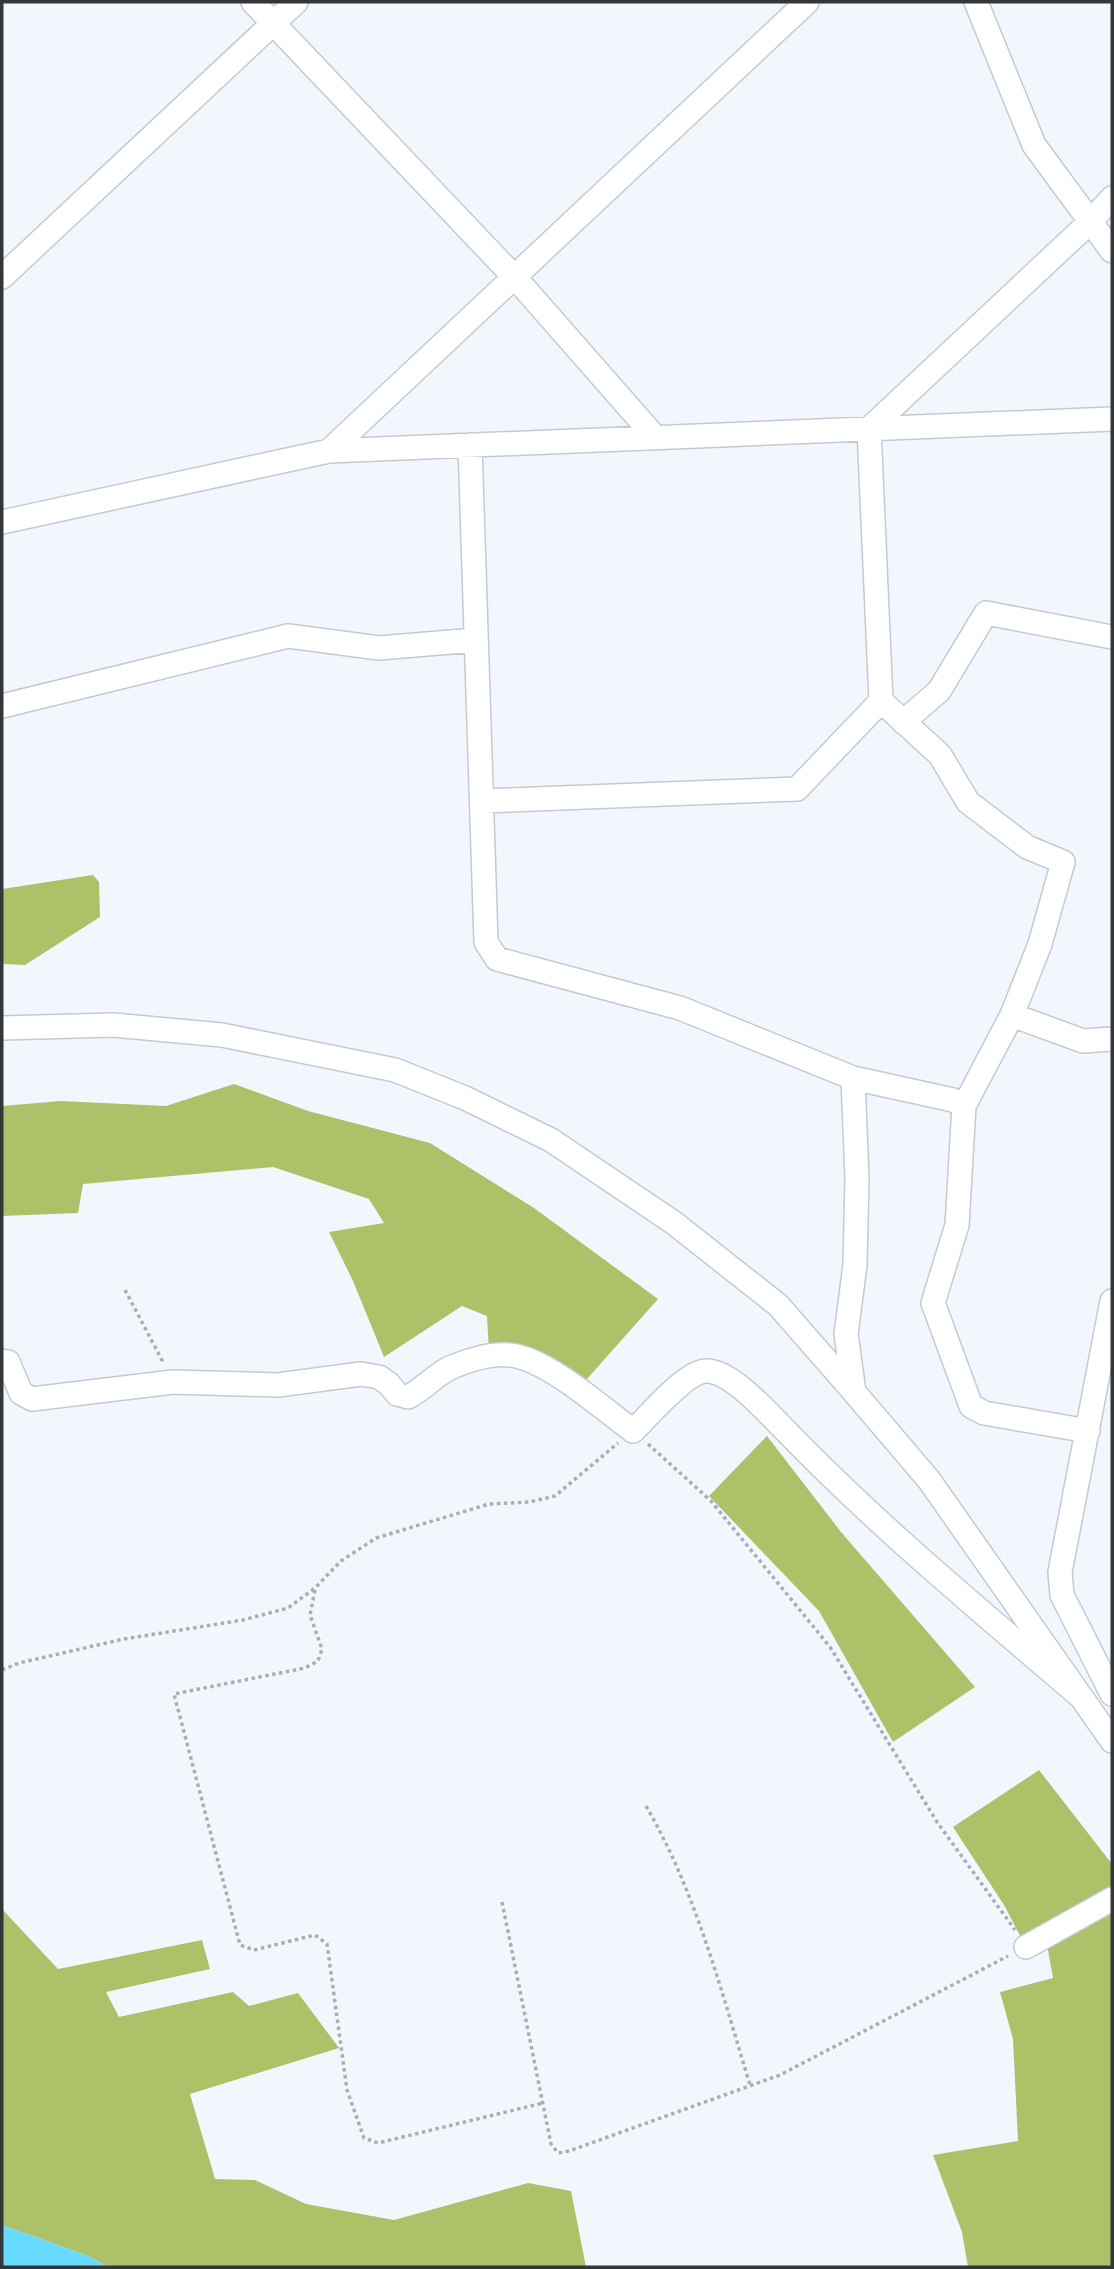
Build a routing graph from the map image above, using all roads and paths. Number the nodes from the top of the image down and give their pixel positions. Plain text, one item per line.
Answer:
1 (253, 2) edge
2 (296, 2) edge
3 (807, 2) edge
4 (976, 2) edge
5 (273, 23) junction
6 (1112, 198) edge
7 (1090, 222) junction
8 (1112, 251) edge
9 (514, 276) junction
10 (2, 278) edge
11 (1112, 419) edge
12 (869, 429) junction
13 (655, 437) junction
14 (470, 445) junction
15 (329, 451) junction
16 (2, 522) edge
17 (1112, 637) edge
18 (475, 640) junction
19 (881, 701) junction
20 (2, 706) edge
21 (903, 722) junction
22 (482, 801) junction
23 (1012, 1015) junction
24 (2, 1028) edge
25 (1112, 1039) edge
26 (853, 1078) junction
27 (964, 1106) junction
28 (125, 1290) dead end
29 (1112, 1301) edge
30 (1109, 1336) edge
31 (2, 1361) edge
32 (173, 1382) junction
33 (854, 1392) junction
34 (633, 1431) junction
35 (1088, 1431) junction
36 (315, 1588) junction
37 (2, 1670) edge
38 (1112, 1695) edge
39 (1081, 1698) junction
40 (1112, 1741) edge
41 (646, 1806) dead end
42 (1112, 1899) edge
43 (502, 1902) dead end
44 (1026, 1947) junction
45 (750, 2085) junction
46 (542, 2103) junction

1 - 5 street
2 - 5 street
3 - 9 street
4 - 7 street
5 - 9 street
5 - 10 street
6 - 7 street
7 - 8 street
7 - 12 street
9 - 13 street
9 - 15 street
11 - 12 street
12 - 13 street
12 - 19 street
13 - 14 street
14 - 15 street
14 - 18 street
15 - 16 street
17 - 21 street
18 - 20 street
18 - 22 street
19 - 21 street
19 - 22 street
21 - 23 street
22 - 26 street
23 - 25 street
23 - 27 street
24 - 33 street
26 - 27 street
26 - 33 street
27 - 35 street
28 - 32 path
29 - 30 street
30 - 35 street
31 - 32 street
32 - 34 street
33 - 39 street
34 - 36 path
34 - 39 street
34 - 44 path
35 - 38 street
36 - 37 path
36 - 46 path
39 - 40 street
41 - 45 path
42 - 44 street
43 - 46 path
44 - 45 path
45 - 46 path

